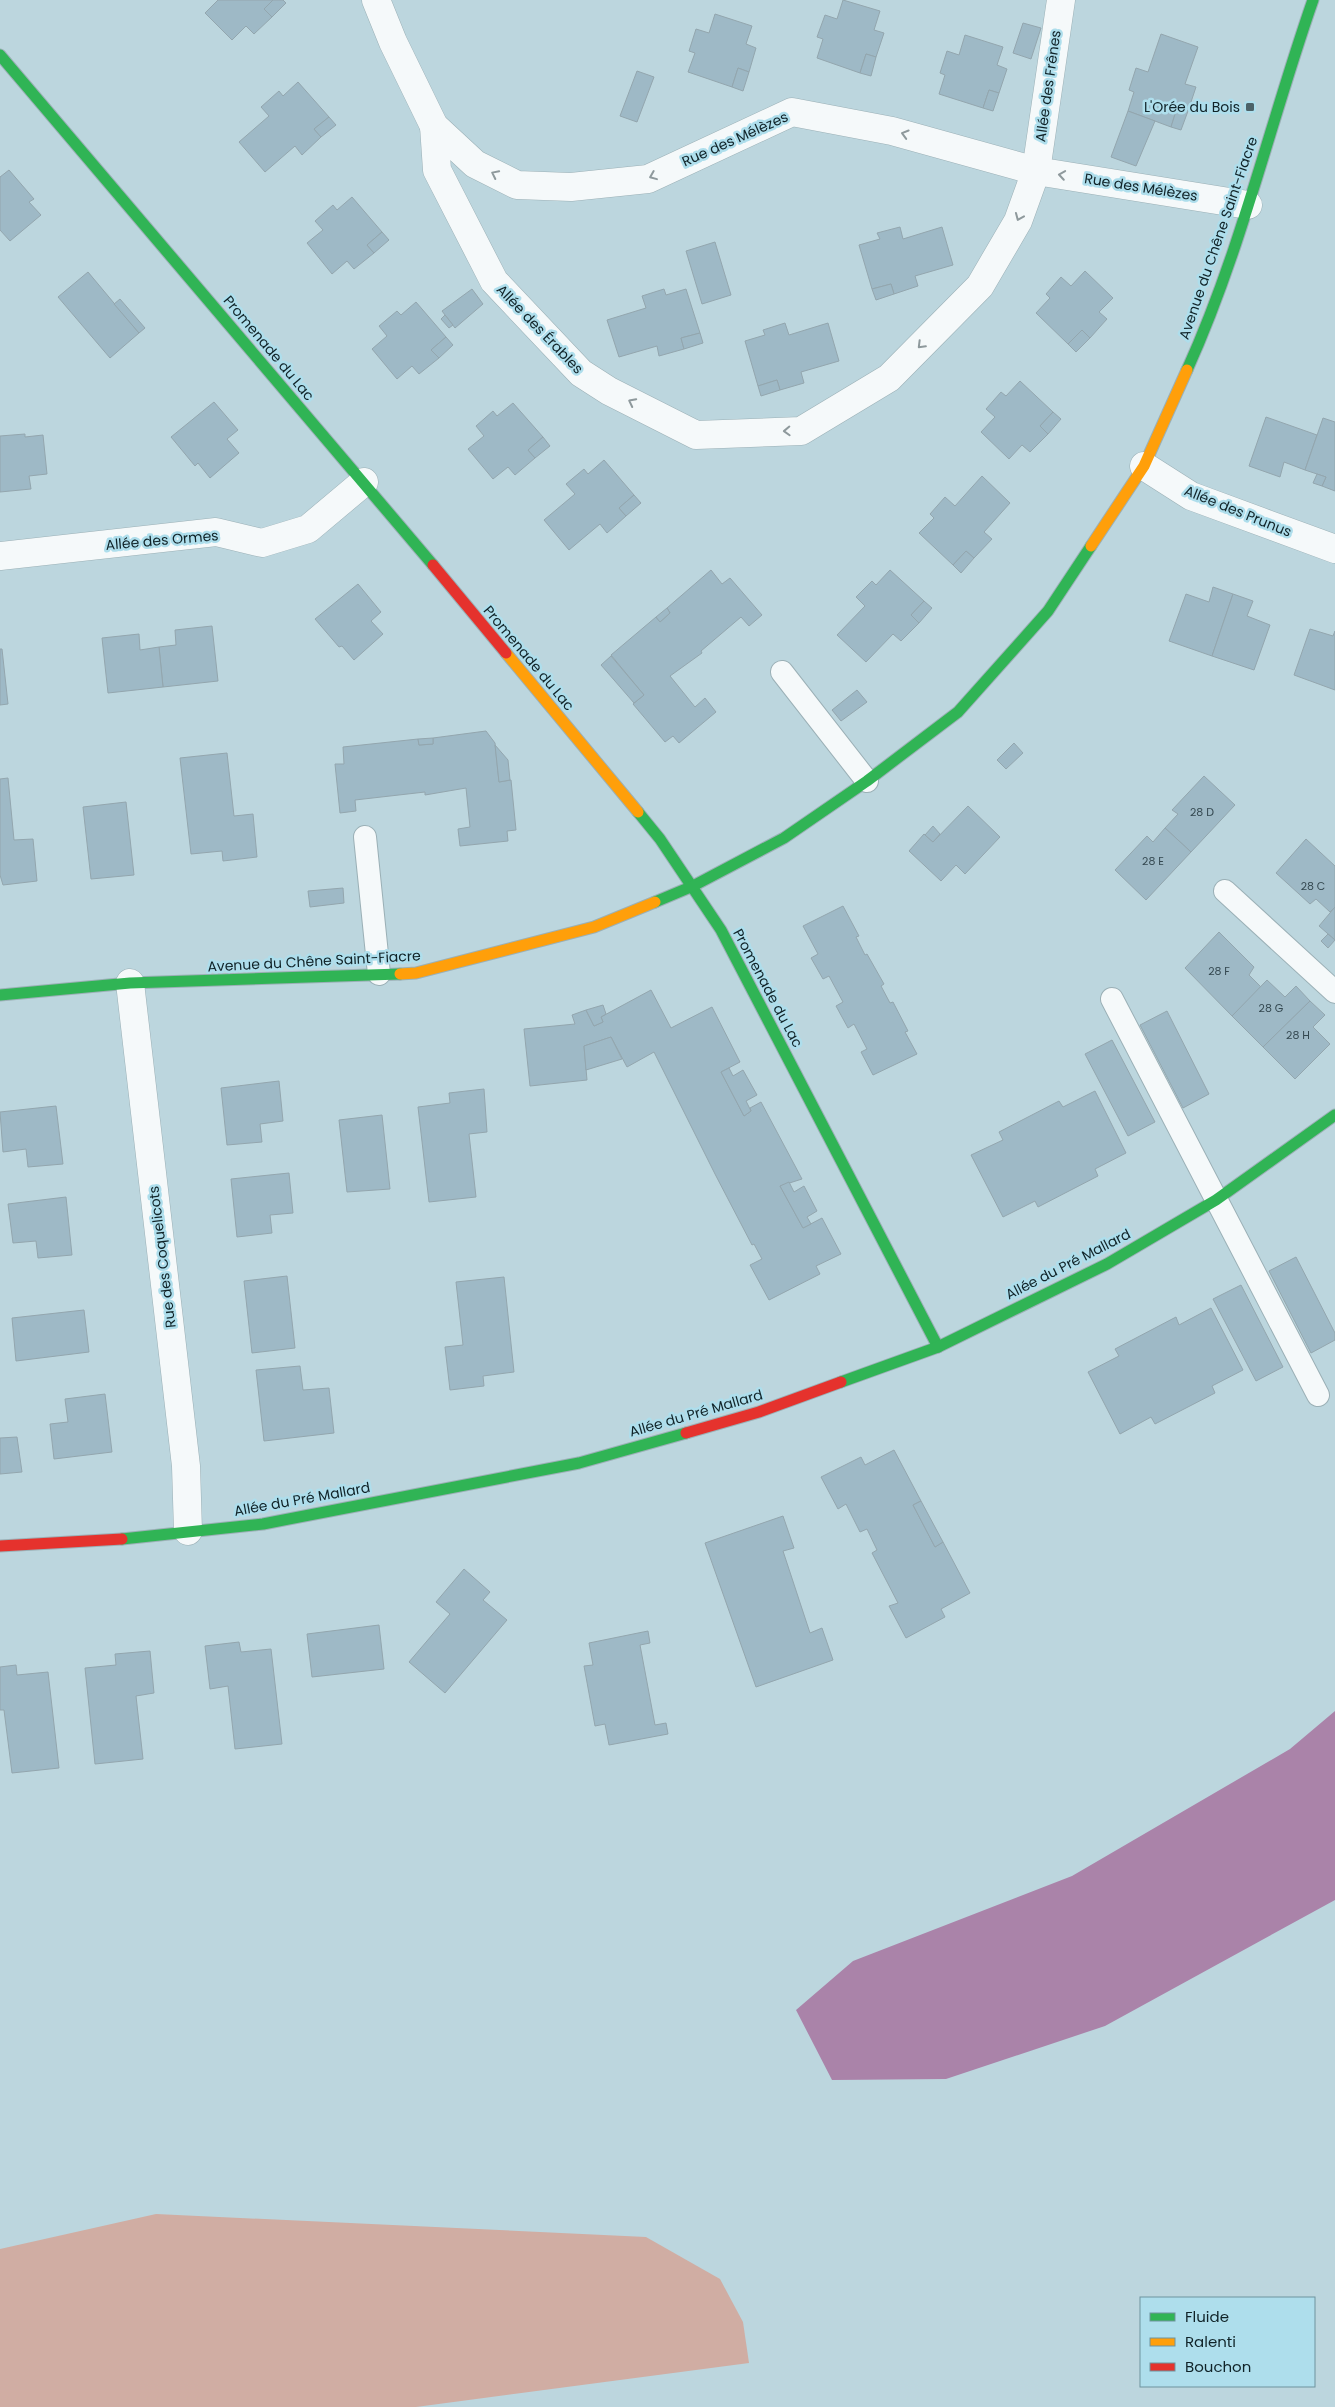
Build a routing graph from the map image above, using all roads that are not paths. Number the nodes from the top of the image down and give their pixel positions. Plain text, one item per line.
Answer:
1 (376, 0) edge
2 (1060, 0) edge
3 (1313, 0) edge
4 (0, 55) edge
5 (434, 126) junction
6 (1036, 171) junction
7 (1248, 204) junction
8 (1144, 466) junction
9 (364, 482) junction
10 (1335, 549) edge
11 (0, 556) edge
12 (782, 672) dead end
13 (867, 781) junction
14 (365, 837) dead end
15 (693, 886) junction
16 (1225, 891) dead end
17 (379, 974) junction
18 (130, 983) junction
19 (1335, 992) edge
20 (0, 995) edge
21 (1112, 999) dead end
22 (1335, 1115) edge
23 (1216, 1200) junction
24 (938, 1347) junction
25 (1318, 1395) dead end
26 (188, 1531) junction
27 (0, 1546) edge

1 - 5 street, Rue des Mélèzes
2 - 6 street, Allée des Frênes
3 - 7 street, Avenue du Chêne Saint-Fiacre
4 - 9 street, Promenade du Lac
6 -> 5 street, Rue des Mélèzes
6 -> 5 street, Allée des Érables
7 -> 6 street, Rue des Mélèzes
7 - 8 street, Avenue du Chêne Saint-Fiacre
8 - 10 street, Allée des Prunus
8 - 13 street, Avenue du Chêne Saint-Fiacre
9 - 11 street, Allée des Ormes
9 - 15 street, Promenade du Lac
12 - 13 lane
13 - 15 street, Avenue du Chêne Saint-Fiacre
14 - 17 lane
15 - 17 street, Avenue du Chêne Saint-Fiacre
15 - 24 street, Promenade du Lac
16 - 19 lane
17 - 18 street, Avenue du Chêne Saint-Fiacre
18 - 20 street, Avenue du Chêne Saint-Fiacre
18 - 26 street, Rue des Coquelicots
21 - 23 lane
22 - 23 street, Allée du Pré Mallard
23 - 24 street, Allée du Pré Mallard
23 - 25 lane
24 - 26 street, Allée du Pré Mallard
26 - 27 street, Allée du Pré Mallard

